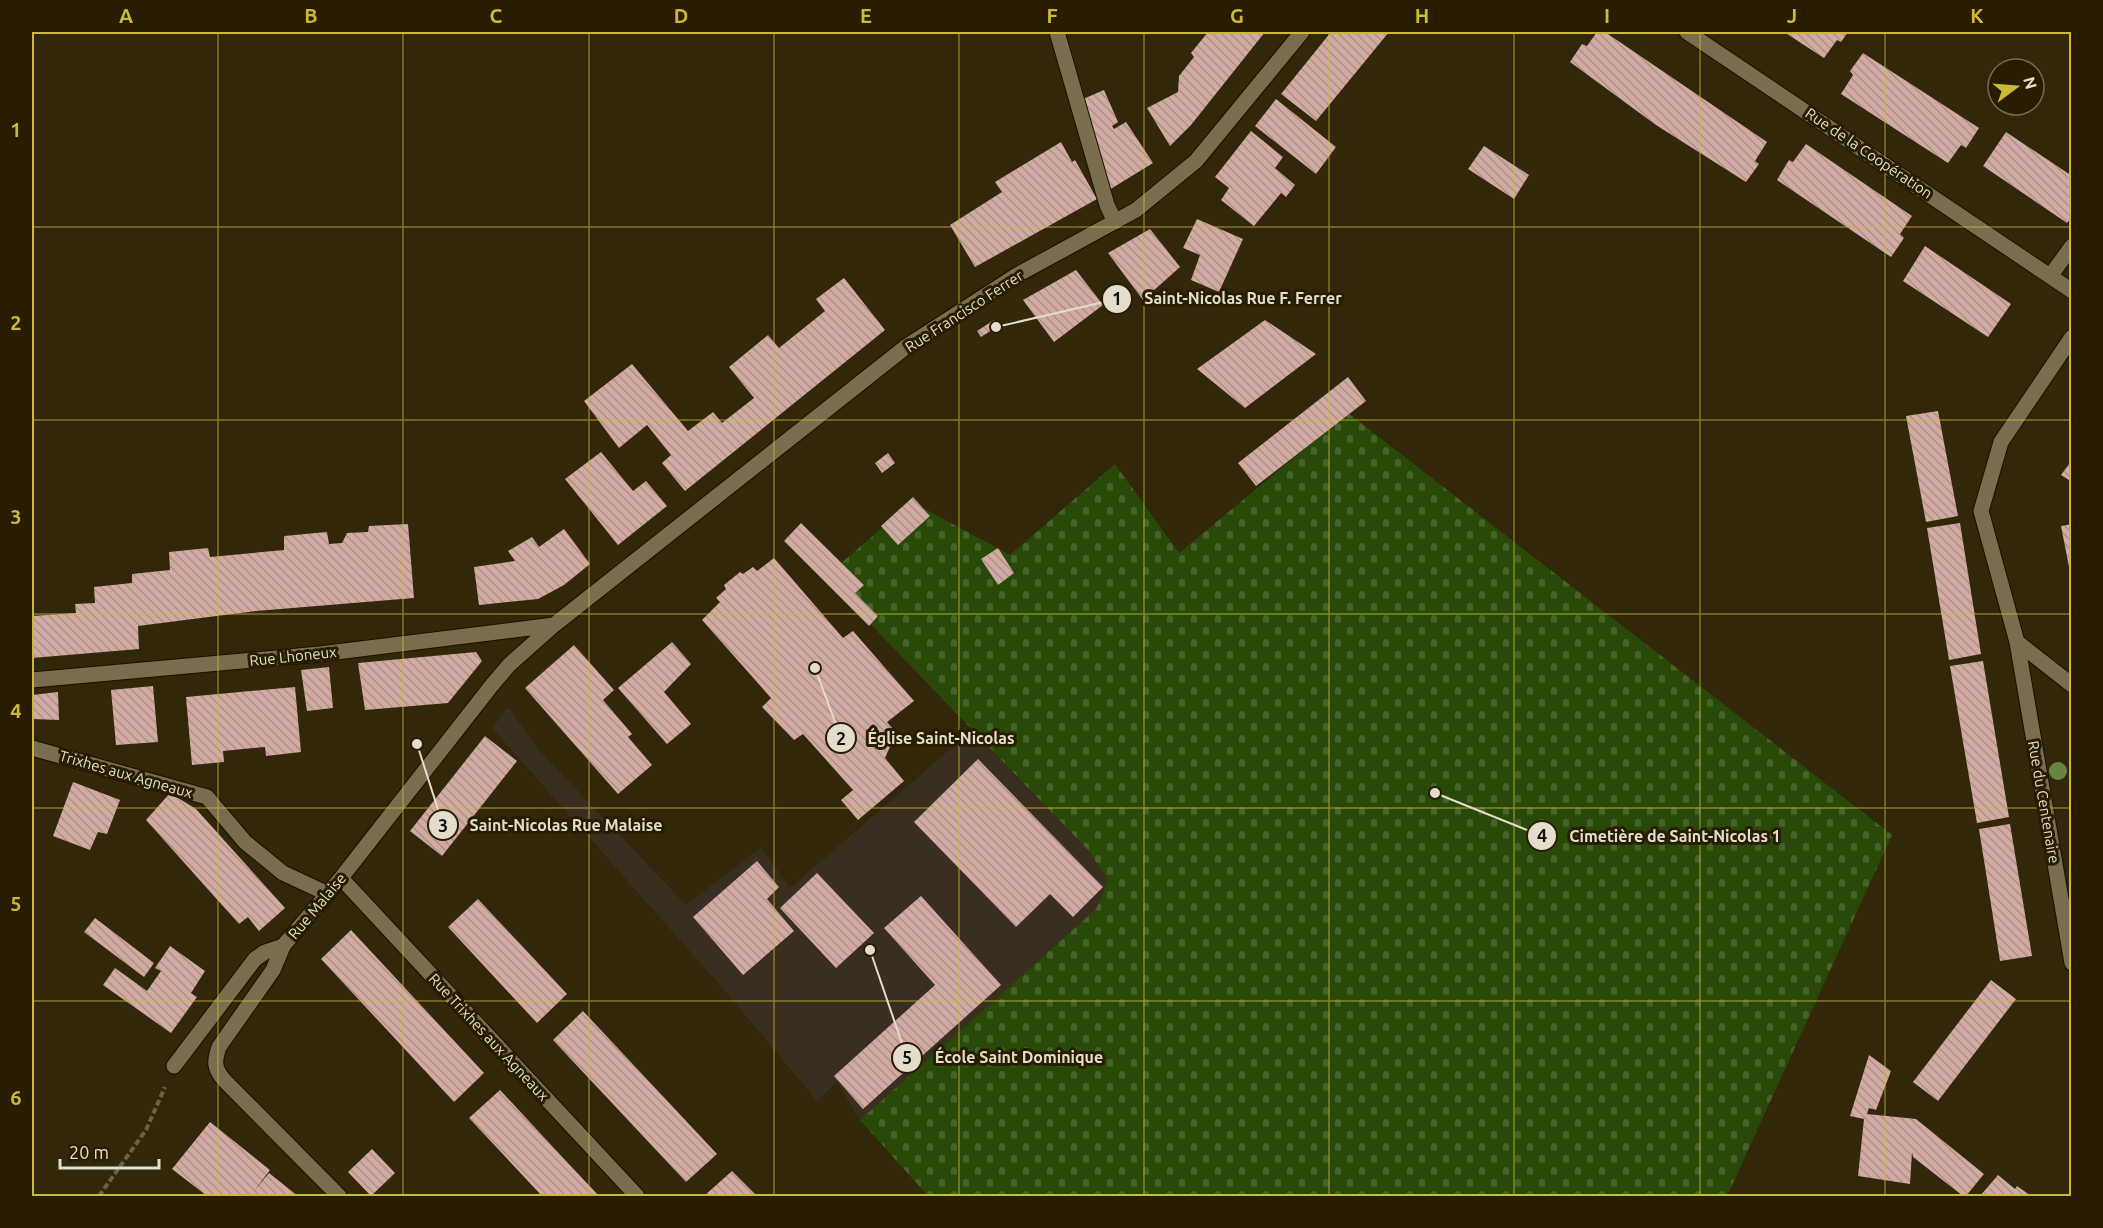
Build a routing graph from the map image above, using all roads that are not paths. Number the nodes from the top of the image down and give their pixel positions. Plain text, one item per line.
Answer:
1 (1057, 32) edge
2 (1302, 32) edge
3 (1687, 32) edge
4 (1115, 222) junction
5 (2072, 246) edge
6 (2050, 275) junction
7 (2072, 291) edge
8 (2072, 337) edge
9 (554, 625) junction
10 (2017, 642) junction
11 (32, 680) edge
12 (2072, 685) edge
13 (32, 748) edge
14 (341, 878) junction
15 (328, 894) junction
16 (283, 946) junction
17 (2072, 963) edge
18 (174, 1066) road end
19 (339, 1197) edge
20 (637, 1197) edge

1 - 4 street
2 - 4 street, Rue Francisco Ferrer
3 - 6 street, Rue de la Coopération
4 - 9 street, Rue Francisco Ferrer
5 - 6 street
6 - 7 street, Rue de la Coopération
8 - 10 street, Rue du Centenaire
9 - 11 street, Rue Lhoneux
9 - 14 street, Rue Malaise
10 - 12 street
10 - 17 street, Rue du Centenaire
13 - 15 street, Trixhes aux Agneaux
14 - 15 street, Rue Malaise
14 - 20 street, Rue Trixhes aux Agneaux
15 - 16 street, Rue Malaise
16 - 18 street, Rue Malaise
16 - 19 street

